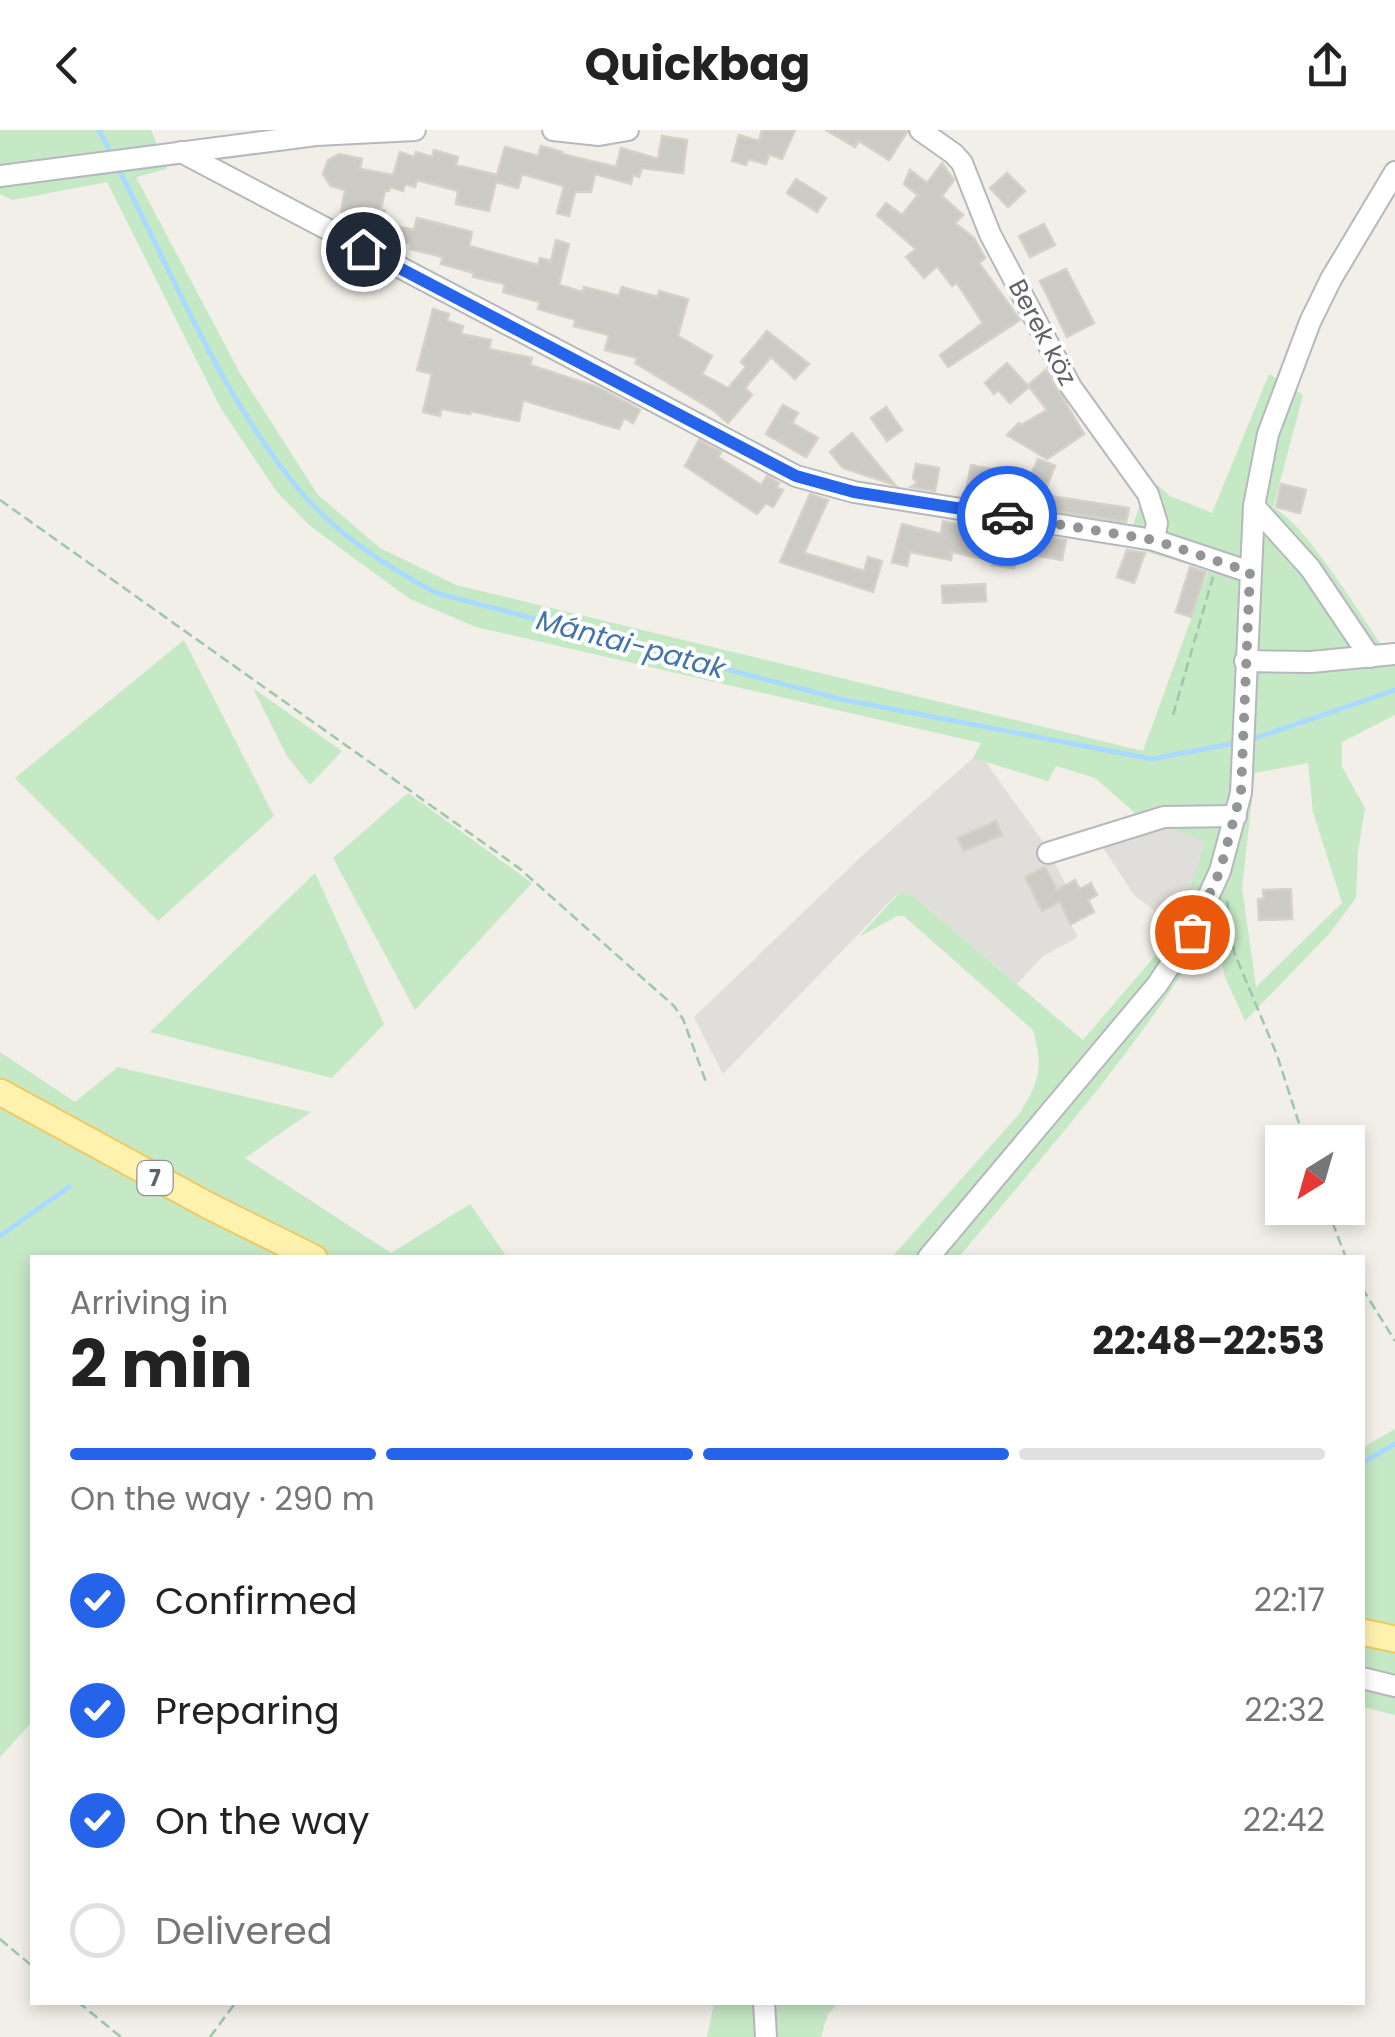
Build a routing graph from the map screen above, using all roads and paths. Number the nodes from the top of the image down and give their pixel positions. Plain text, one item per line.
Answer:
1 (414, 130) edge
2 (553, 130) edge
3 (628, 130) edge
4 (920, 130) edge
5 (180, 152) junction
6 (1395, 172) edge
7 (0, 176) edge
8 (0, 500) edge
9 (1254, 506) junction
10 (1154, 540) junction
11 (1214, 560) junction
12 (1250, 572) junction
13 (1395, 654) edge
14 (1370, 658) junction
15 (1245, 661) junction
16 (1172, 715) dead end
17 (1236, 816) junction
18 (1048, 852) dead end
19 (1220, 871) junction
20 (706, 1082) dead end
21 (0, 1092) edge
22 (1300, 1125) edge
23 (1333, 1225) edge
24 (308, 1255) edge
25 (931, 1255) edge
26 (1345, 1255) edge
27 (1365, 1293) edge
28 (1395, 1341) edge
29 (1365, 1633) edge
30 (1395, 1639) edge
31 (1365, 1679) edge
32 (1395, 1686) edge
33 (0, 1939) edge
34 (30, 1964) edge
35 (82, 2005) edge
36 (234, 2005) edge
37 (764, 2005) edge
38 (121, 2037) edge
39 (210, 2037) edge
40 (766, 2037) edge

1 - 5 street
2 - 3 street
4 - 10 street, Berek köz
5 - 7 street
5 - 10 street
6 - 9 street
8 - 20 path
9 - 12 street
9 - 14 street
10 - 11 street
11 - 12 street
11 - 16 path
12 - 15 street
13 - 14 street
14 - 15 street
15 - 17 street
17 - 18 street
17 - 19 street
19 - 22 path
19 - 25 street
21 - 24 main road, 7
23 - 26 path
27 - 28 path
29 - 30 main road
31 - 32 street
33 - 34 path
35 - 38 path
36 - 39 path
37 - 40 street

